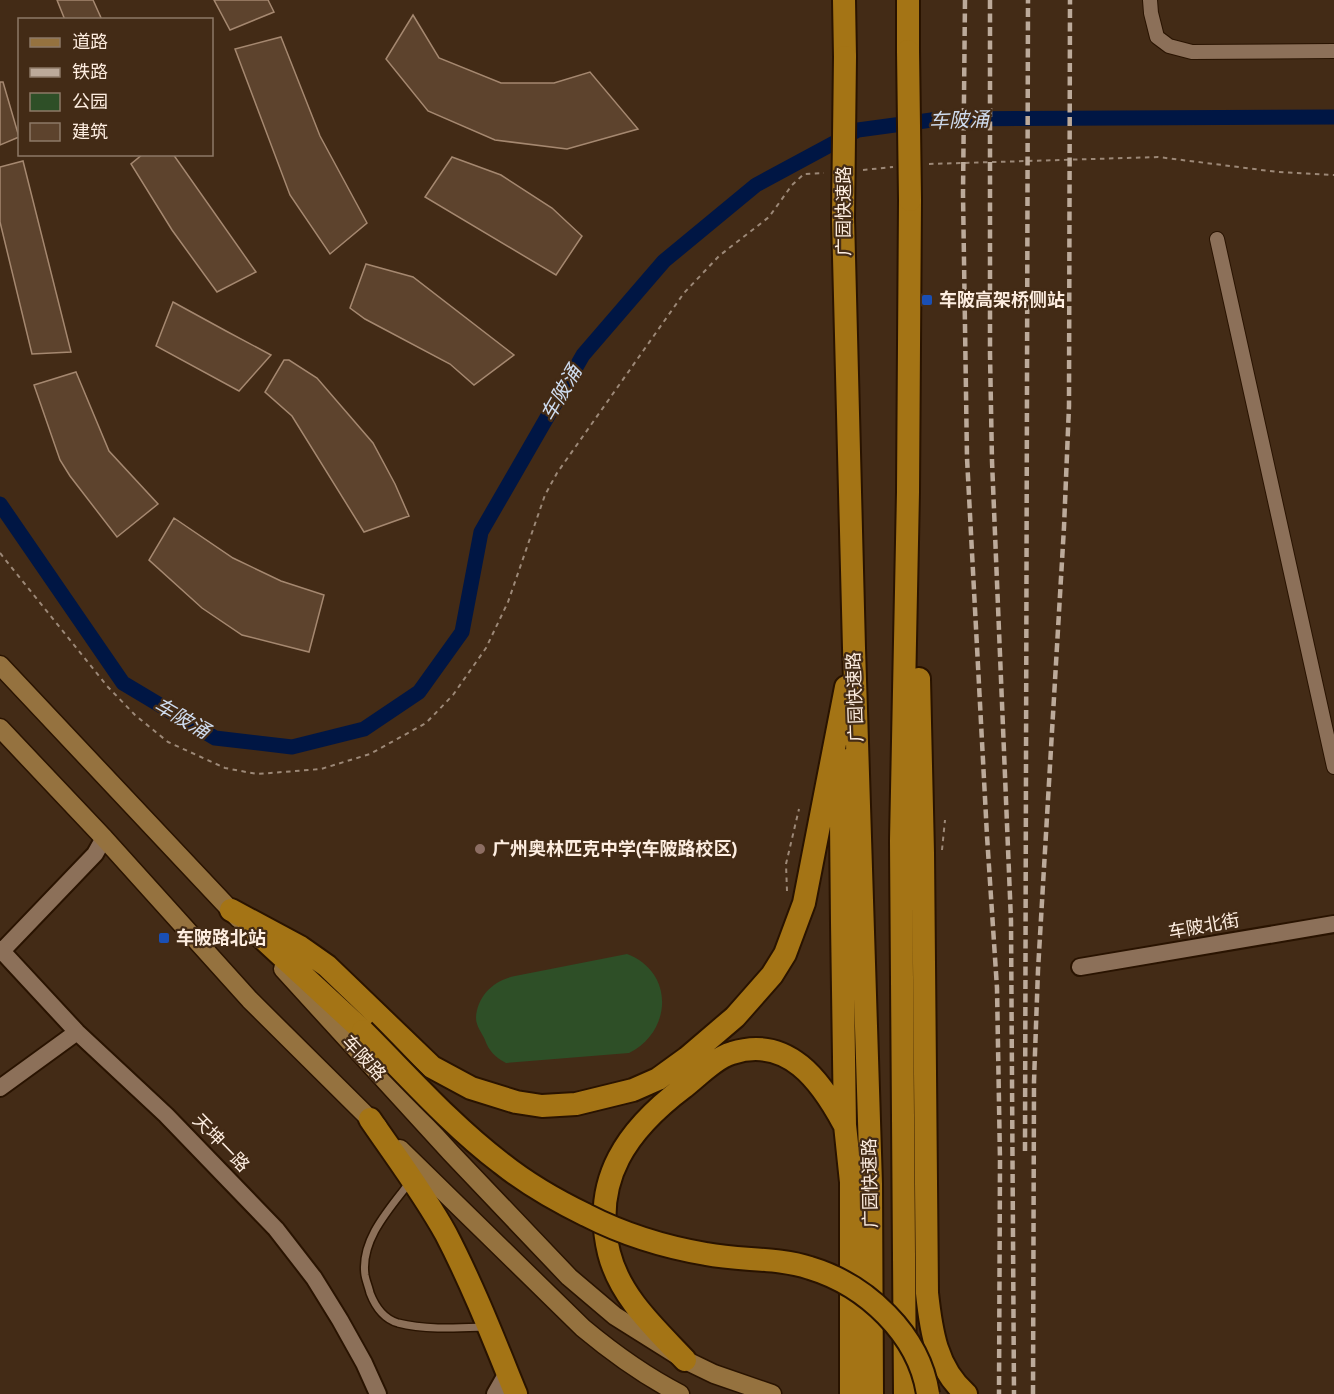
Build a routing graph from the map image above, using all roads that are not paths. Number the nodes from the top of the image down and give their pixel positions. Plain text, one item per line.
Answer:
1 (844, 0) edge
2 (908, 0) edge
3 (1150, 0) edge
4 (1334, 51) edge
5 (1217, 239) dead end
6 (908, 492) junction
7 (854, 648) junction
8 (0, 665) edge
9 (0, 728) edge
10 (1334, 767) edge
11 (104, 838) junction
12 (231, 910) junction
13 (1334, 924) edge
14 (1, 950) edge
15 (1080, 967) dead end
16 (77, 1032) junction
17 (0, 1088) edge
18 (370, 1119) junction
19 (845, 1125) junction
20 (412, 1180) junction
21 (861, 1183) junction
22 (489, 1327) junction
23 (937, 1349) junction
24 (685, 1360) junction
25 (507, 1373) junction
26 (378, 1394) edge
27 (495, 1394) edge
28 (516, 1394) edge
29 (680, 1394) edge
30 (772, 1394) edge
31 (851, 1394) edge
32 (872, 1394) edge
33 (905, 1394) edge
34 (928, 1394) edge
35 (949, 1394) edge
36 (966, 1394) edge

1 - 7 highway, 广园快速路, bridge
2 - 6 highway, 广园快速路, bridge
3 - 4 street
5 - 10 street
6 - 23 highway
6 - 33 highway, 广园快速路, bridge
7 - 12 highway
7 - 19 highway
7 - 21 highway, 广园快速路
8 - 12 main road, 车陂路
9 - 11 main road
11 - 14 street
11 - 18 main road
12 - 24 main road, 车陂路
12 - 34 highway, bridge
13 - 15 street, 车陂北街
14 - 16 street, 天坤一路
16 - 17 street
16 - 26 street, 天坤一路
18 - 20 highway
18 - 29 main road
19 - 21 highway
19 - 24 highway
20 - 22 highway
20 - 22 lane
21 - 31 highway
21 - 32 highway, 广园快速路
22 - 25 highway
23 - 35 highway
23 - 36 highway
24 - 30 main road, 车陂路
25 - 27 street
25 - 28 highway

